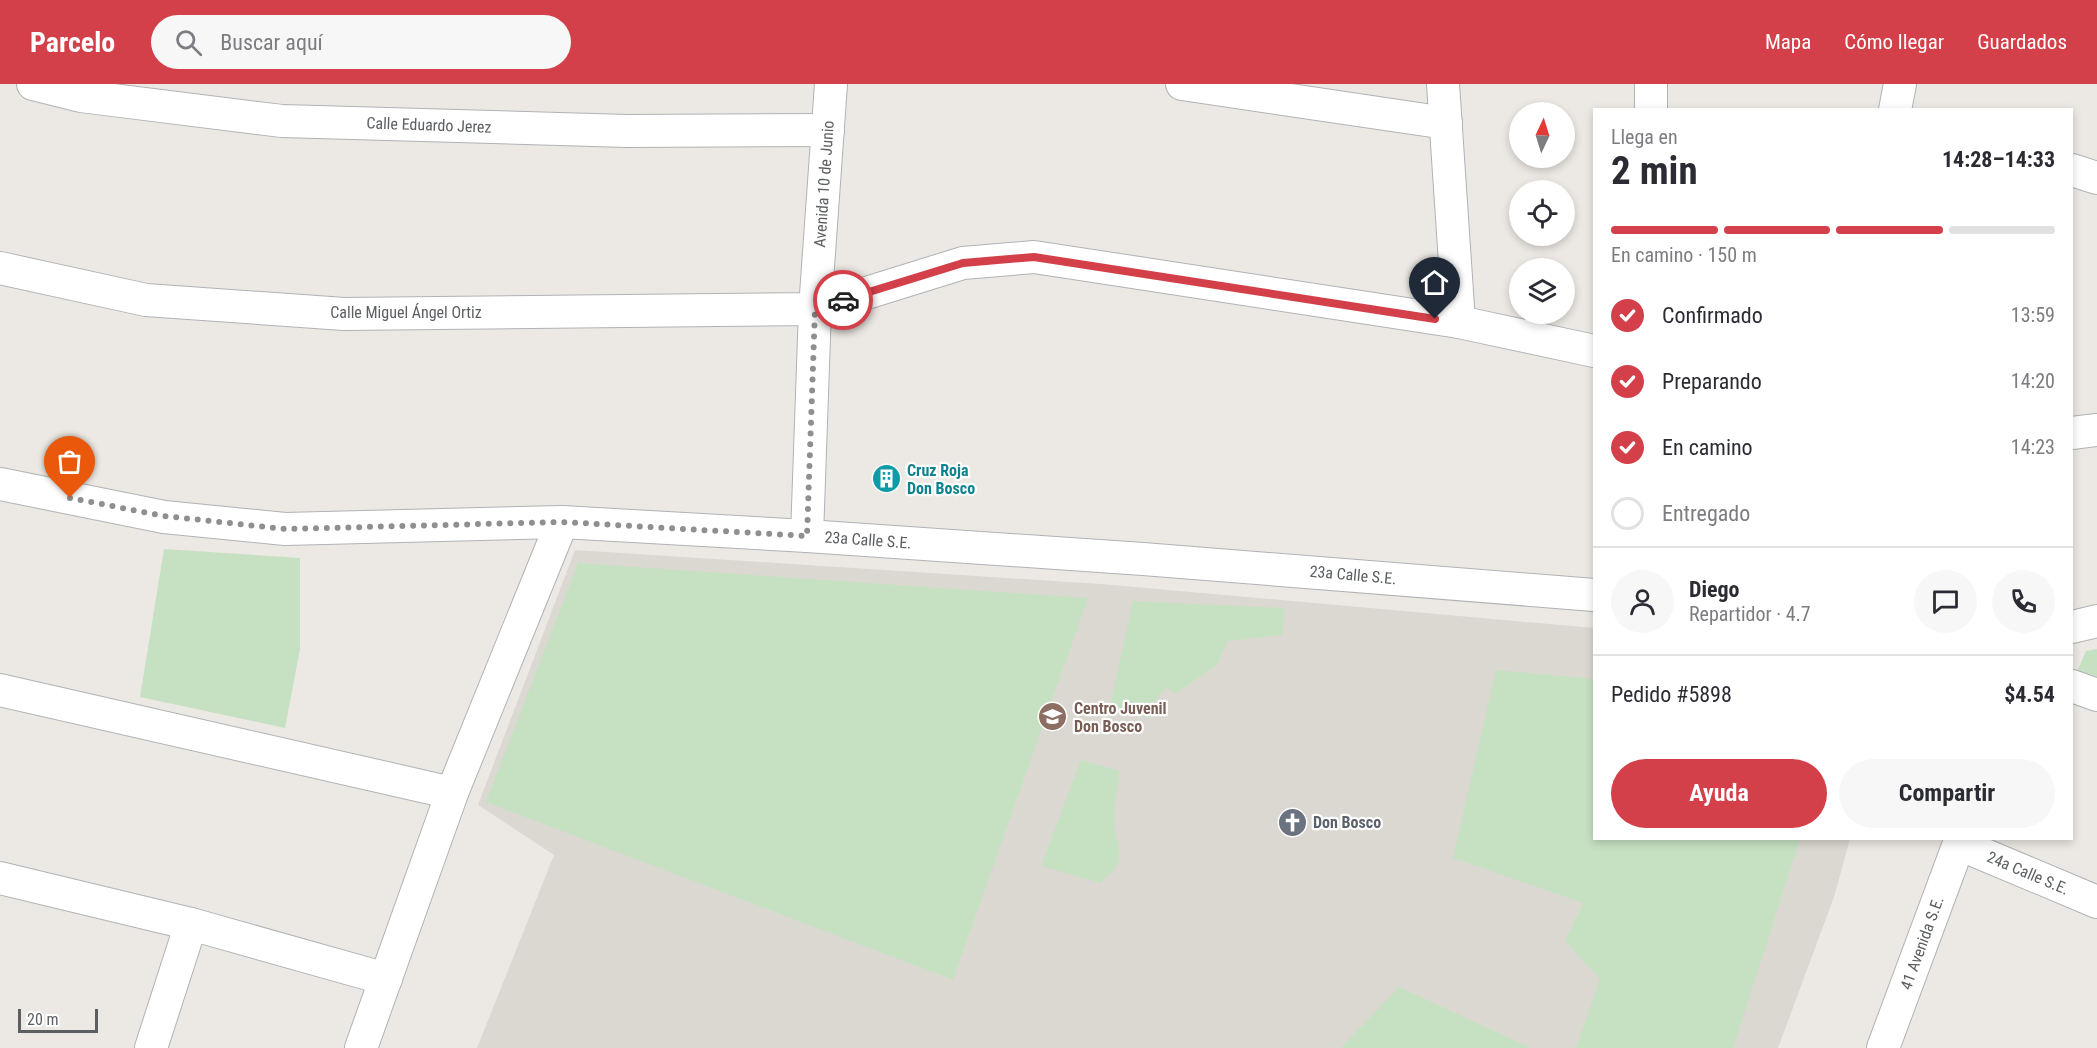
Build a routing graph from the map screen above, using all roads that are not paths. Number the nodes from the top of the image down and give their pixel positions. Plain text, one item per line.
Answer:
1 (33, 84) edge
2 (831, 84) edge
3 (1182, 84) edge
4 (1443, 84) edge
5 (1651, 84) edge
6 (1900, 84) edge
7 (1651, 108) edge
8 (1895, 108) edge
9 (1446, 123) junction
10 (828, 130) junction
11 (2073, 170) edge
12 (2097, 178) edge
13 (0, 268) edge
14 (815, 309) junction
15 (1459, 322) junction
16 (1593, 351) edge
17 (2097, 430) edge
18 (2073, 433) edge
19 (0, 484) edge
20 (562, 522) junction
21 (807, 536) junction
22 (1593, 595) edge
23 (2097, 621) edge
24 (2073, 627) edge
25 (2073, 686) edge
26 (0, 690) edge
27 (2097, 695) edge
28 (452, 793) junction
29 (1960, 841) edge
30 (2, 886) edge
31 (2097, 902) edge
32 (191, 924) junction
33 (386, 979) junction
34 (151, 1048) edge
35 (361, 1048) edge
36 (1883, 1048) edge

1 - 10 street, Calle Eduardo Jerez
2 - 10 street, Avenida 10 de Junio
3 - 9 street
4 - 9 street
5 - 7 street
6 - 8 street
9 - 15 street
10 - 14 street, Avenida 10 de Junio
11 - 12 street
13 - 14 street, Calle Miguel Ángel Ortiz
14 - 15 street, Calle Miguel Ángel Ortiz
14 - 21 street, Avenida 10 de Junio
15 - 16 street, Calle Miguel Ángel Ortiz
17 - 18 street
19 - 20 street, 23a Calle S.E.
20 - 21 street, 23a Calle S.E.
20 - 28 street
21 - 22 street, 23a Calle S.E.
23 - 24 street
25 - 27 street
26 - 28 street
28 - 33 street
29 - 31 street, 24a Calle S.E.
29 - 36 street, 41 Avenida S.E.
30 - 32 street
32 - 33 street
32 - 34 street
33 - 35 street

